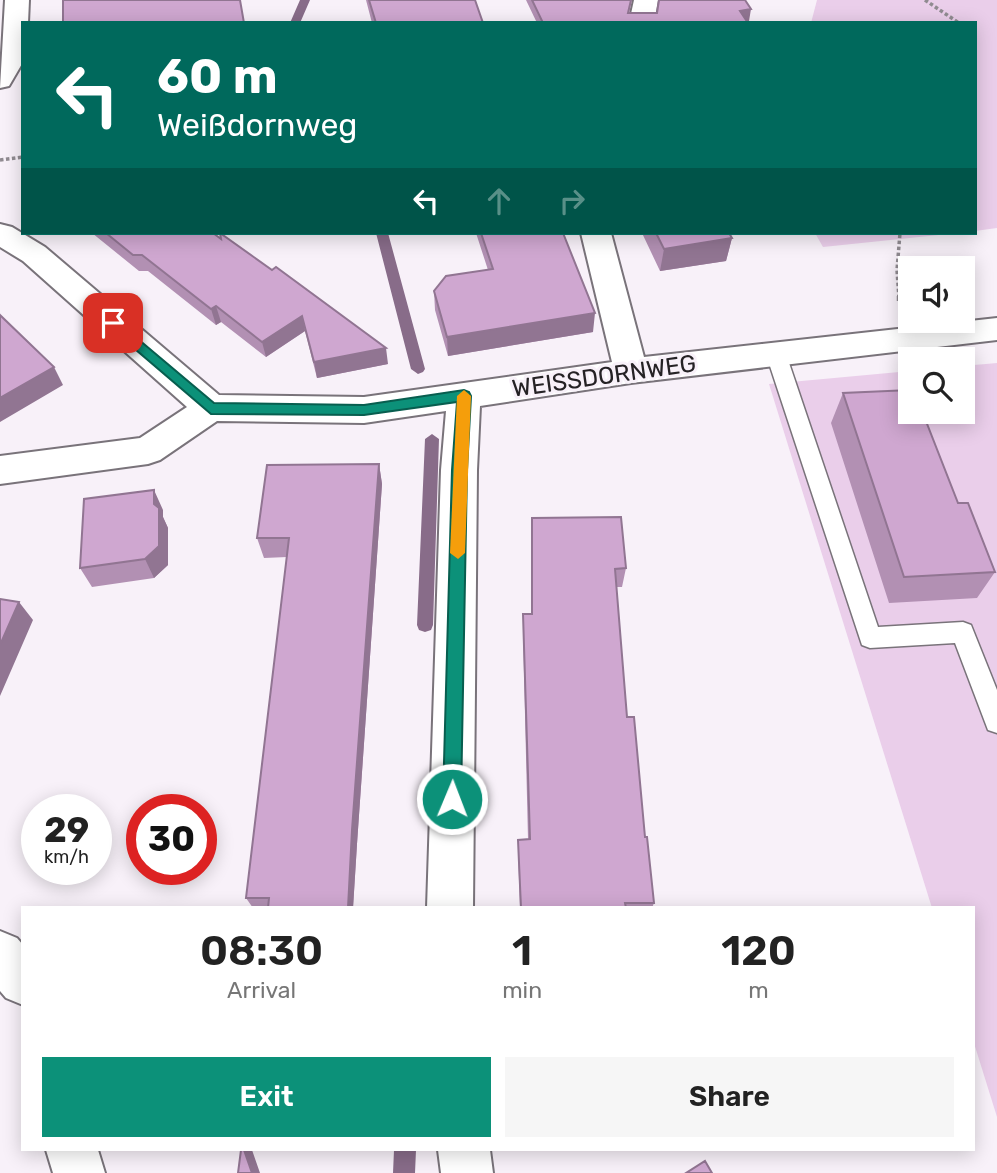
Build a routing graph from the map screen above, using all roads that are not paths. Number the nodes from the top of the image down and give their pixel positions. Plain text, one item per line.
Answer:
1 (17, 0) edge
2 (646, 0) edge
3 (641, 21) edge
4 (0, 80) edge
5 (0, 233) edge
6 (597, 235) edge
7 (997, 329) edge
8 (776, 355) junction
9 (631, 371) junction
10 (464, 396) junction
11 (211, 408) junction
12 (0, 470) edge
13 (997, 722) edge
14 (450, 906) edge
15 (0, 955) edge
16 (21, 979) edge
17 (72, 1151) edge
18 (464, 1151) edge
19 (79, 1173) edge
20 (467, 1173) edge

1 - 4 street
2 - 3 street
5 - 11 street
6 - 9 street
7 - 8 street, WEISSDORNWEG
8 - 9 street, WEISSDORNWEG
8 - 13 lane
9 - 10 street, WEISSDORNWEG
10 - 11 street, WEISSDORNWEG
10 - 14 street
11 - 12 street
15 - 16 street
17 - 19 street
18 - 20 street

